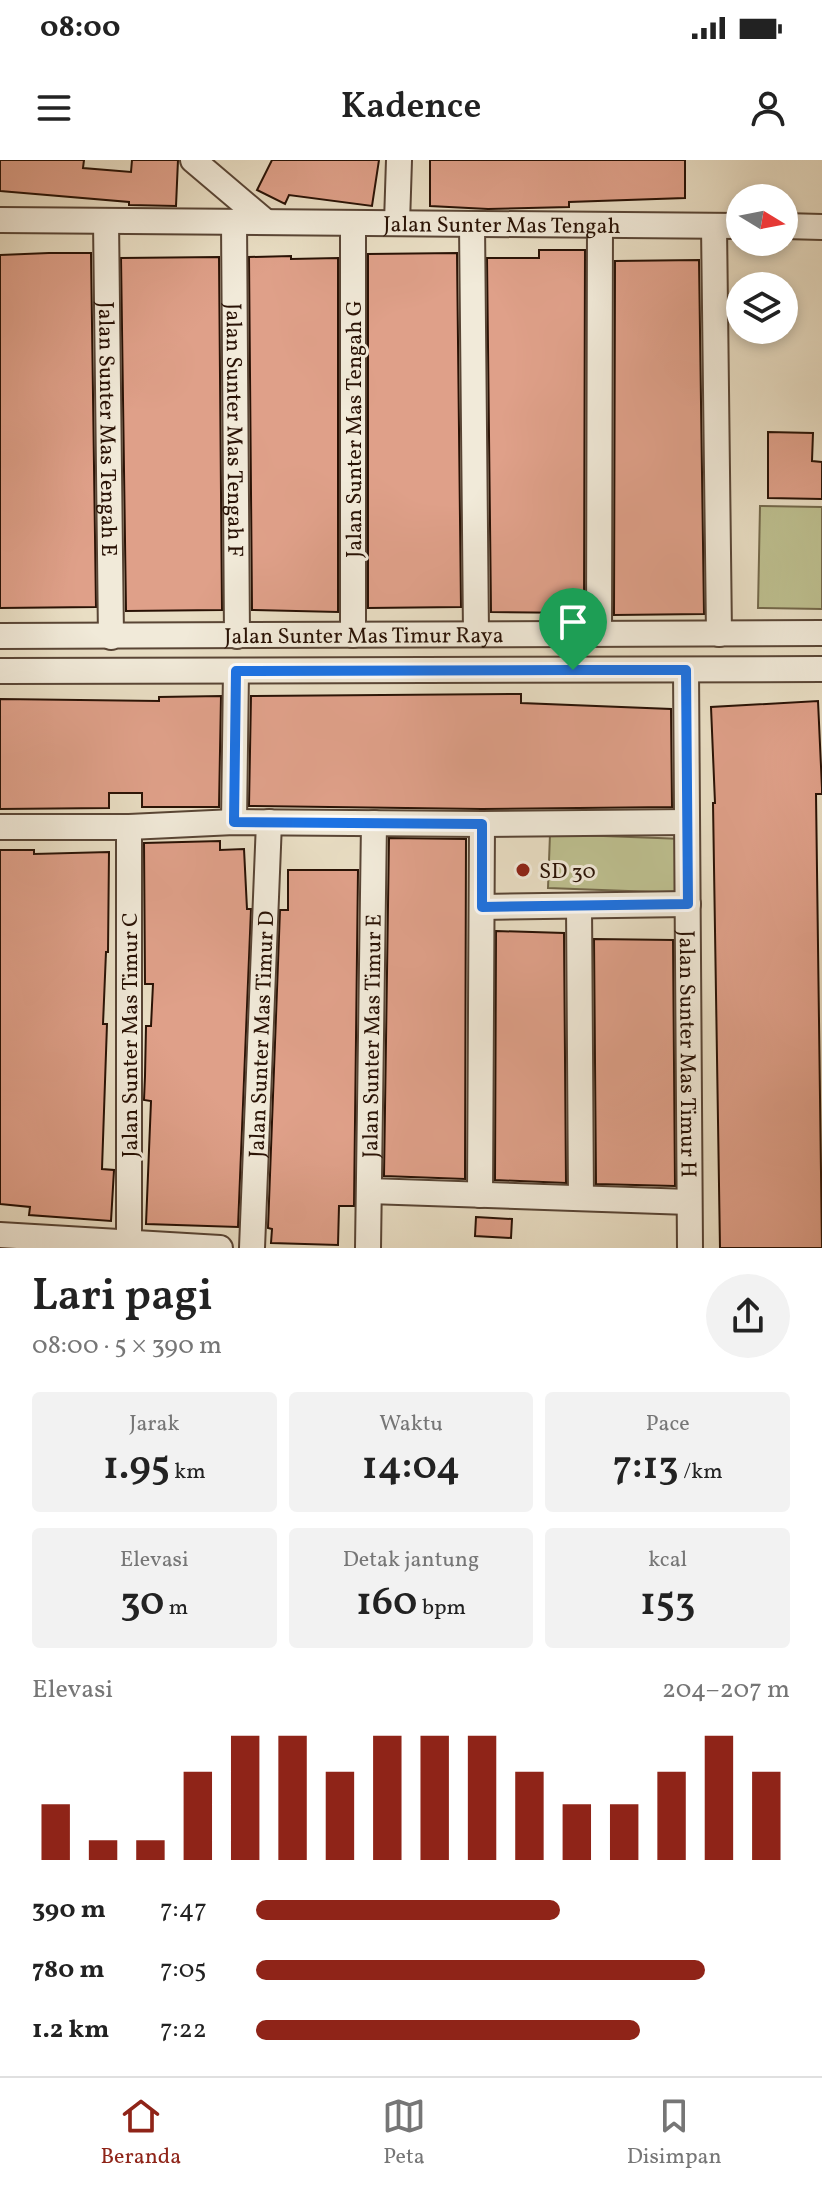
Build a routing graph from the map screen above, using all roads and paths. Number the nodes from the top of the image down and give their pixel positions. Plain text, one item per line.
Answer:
1 (193, 160) edge
2 (399, 160) edge
3 (0, 220) edge
4 (106, 221) junction
5 (234, 222) junction
6 (266, 222) junction
7 (353, 223) junction
8 (397, 223) junction
9 (472, 224) junction
10 (600, 225) junction
11 (714, 226) junction
12 (726, 226) edge
13 (798, 226) edge
14 (822, 227) edge
15 (599, 632) junction
16 (476, 633) junction
17 (822, 633) edge
18 (719, 634) junction
19 (353, 635) junction
20 (0, 636) edge
21 (237, 636) junction
22 (111, 637) junction
23 (822, 669) edge
24 (686, 670) junction
25 (0, 671) edge
26 (236, 671) junction
27 (234, 822) junction
28 (269, 822) junction
29 (687, 822) junction
30 (374, 823) junction
31 (482, 824) junction
32 (0, 827) edge
33 (129, 827) junction
34 (688, 904) junction
35 (579, 906) junction
36 (482, 907) junction
37 (369, 1191) junction
38 (480, 1195) junction
39 (581, 1198) junction
40 (689, 1202) junction
41 (0, 1235) edge
42 (26, 1242) edge
43 (129, 1243) junction
44 (161, 1246) edge
45 (220, 1248) edge
46 (252, 1248) edge
47 (368, 1248) edge
48 (690, 1248) edge

1 - 6 street
2 - 8 street
3 - 4 street, Jalan Sunter Mas Tengah
4 - 5 street, Jalan Sunter Mas Tengah
4 - 22 street, Jalan Sunter Mas Tengah E
5 - 6 street, Jalan Sunter Mas Tengah
5 - 21 street, Jalan Sunter Mas Tengah F
6 - 7 street, Jalan Sunter Mas Tengah
7 - 8 street, Jalan Sunter Mas Tengah
7 - 19 street, Jalan Sunter Mas Tengah G
8 - 9 street, Jalan Sunter Mas Tengah
9 - 10 street, Jalan Sunter Mas Tengah
9 - 16 street
10 - 11 street, Jalan Sunter Mas Tengah
10 - 15 street
11 - 12 street, Jalan Sunter Mas Tengah
11 - 18 street
13 - 14 street
15 - 16 street, Jalan Sunter Mas Timur Raya
15 - 18 street, Jalan Sunter Mas Timur Raya
16 - 19 street, Jalan Sunter Mas Timur Raya
17 - 18 street, Jalan Sunter Mas Timur Raya
19 - 21 street, Jalan Sunter Mas Timur Raya
20 - 22 street, Jalan Sunter Mas Timur Raya
21 - 22 street, Jalan Sunter Mas Timur Raya
23 - 24 street, Jalan Sunter Mas Timur Raya
24 - 26 street, Jalan Sunter Mas Timur Raya
24 - 29 street, Jalan Sunter Mas Timur H
25 - 26 street, Jalan Sunter Mas Timur Raya
26 - 27 street
27 - 28 street
27 - 33 street
28 - 30 street
28 - 46 street, Jalan Sunter Mas Timur D
29 - 31 street
29 - 34 street, Jalan Sunter Mas Timur H
30 - 31 street
30 - 37 street, Jalan Sunter Mas Timur E
31 - 36 street
32 - 33 street
33 - 43 street, Jalan Sunter Mas Timur C
34 - 35 street
34 - 40 street, Jalan Sunter Mas Timur H
35 - 36 street
35 - 39 street
36 - 38 street
37 - 38 street
37 - 47 street, Jalan Sunter Mas Timur E
38 - 39 street
39 - 40 street
40 - 48 street, Jalan Sunter Mas Timur H
41 - 42 street
42 - 43 street
43 - 44 street
44 - 45 street

